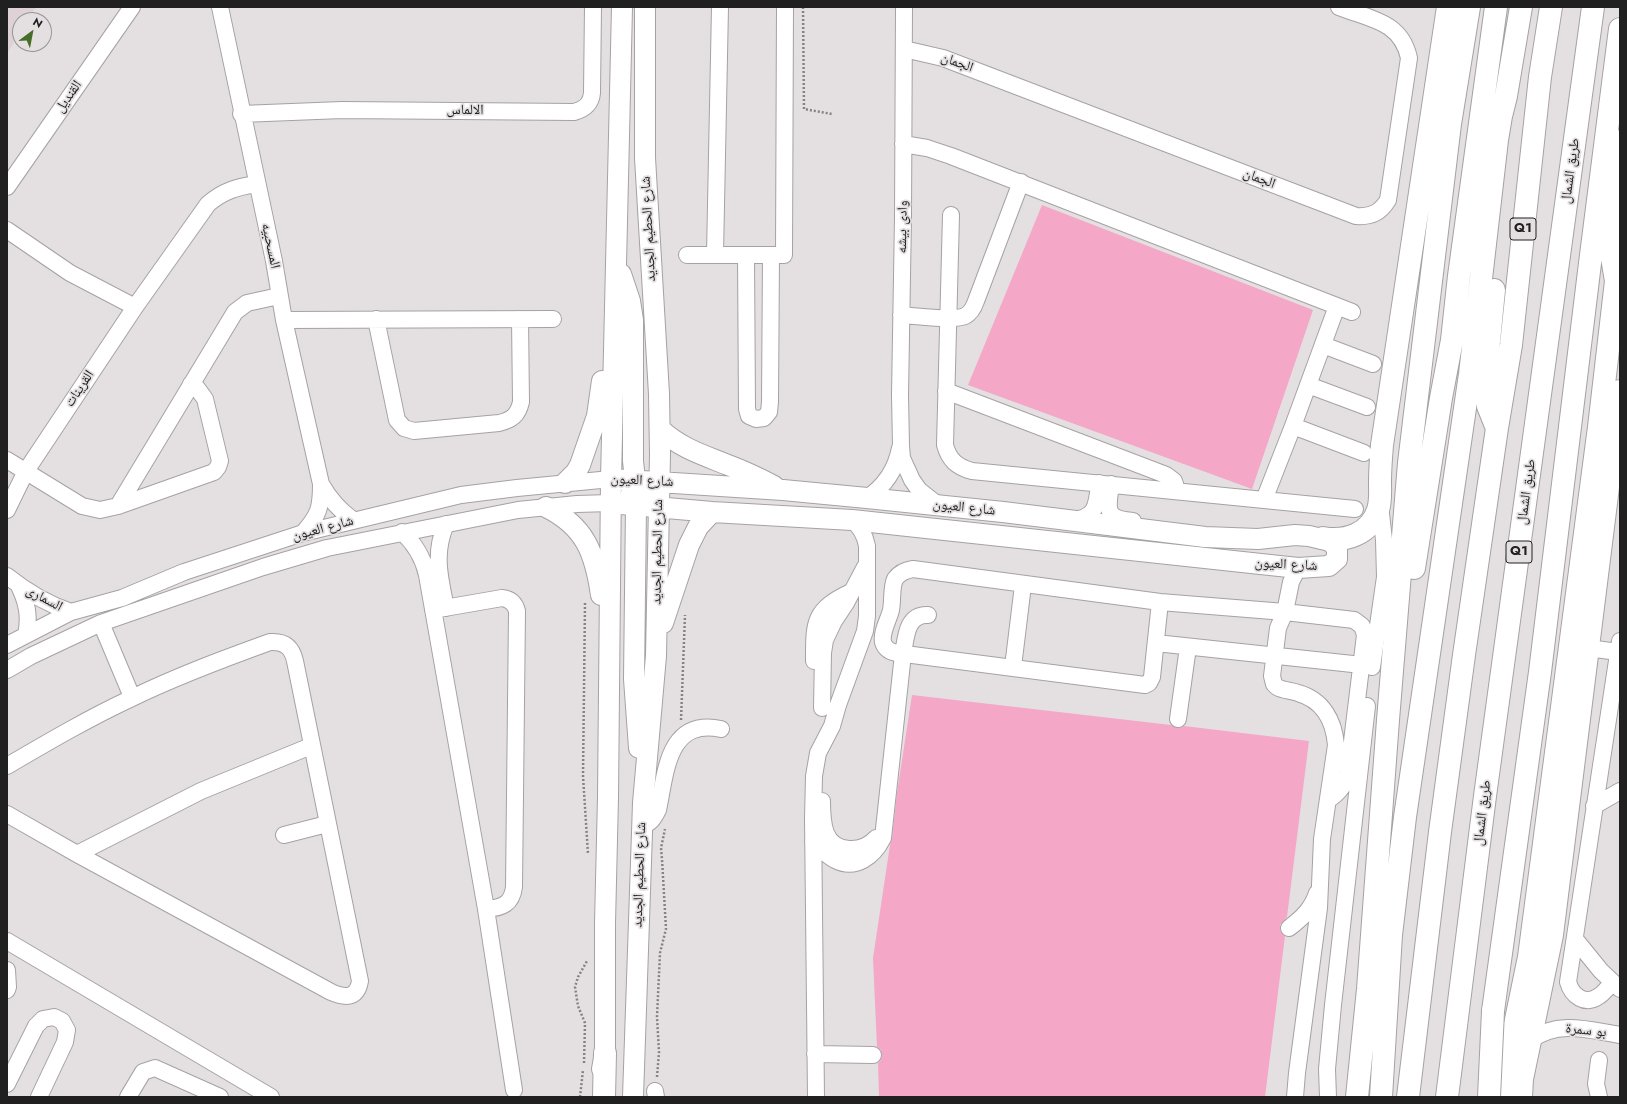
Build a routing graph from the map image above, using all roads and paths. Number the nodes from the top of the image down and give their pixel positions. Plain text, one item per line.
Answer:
1 (132, 7) edge
2 (220, 7) edge
3 (593, 7) edge
4 (622, 7) edge
5 (644, 7) edge
6 (720, 7) edge
7 (785, 7) edge
8 (803, 7) edge
9 (904, 7) edge
10 (1339, 7) edge
11 (1448, 7) edge
12 (1469, 7) edge
13 (1496, 7) edge
14 (1521, 7) edge
15 (1551, 7) edge
16 (1593, 7) edge
17 (1620, 29) edge
18 (904, 49) junction
19 (1506, 96) junction
20 (241, 114) junction
21 (832, 114) dead end
22 (1620, 140) edge
23 (903, 144) junction
24 (1021, 182) junction
25 (256, 184) junction
26 (7, 187) edge
27 (951, 215) dead end
28 (7, 230) edge
29 (715, 254) junction
30 (687, 255) dead end
31 (746, 255) junction
32 (771, 255) junction
33 (616, 263) junction
34 (1618, 274) edge
35 (279, 296) junction
36 (135, 307) junction
37 (901, 315) junction
38 (948, 318) junction
39 (376, 319) junction
40 (520, 319) junction
41 (552, 319) dead end
42 (284, 320) junction
43 (615, 339) junction
44 (1452, 340) junction
45 (1323, 345) junction
46 (1373, 364) dead end
47 (191, 384) junction
48 (1308, 385) junction
49 (946, 391) junction
50 (1620, 391) edge
51 (1367, 408) dead end
52 (1618, 415) edge
53 (1293, 426) junction
54 (1497, 428) junction
55 (660, 429) junction
56 (901, 446) junction
57 (1364, 453) dead end
58 (7, 460) edge
59 (26, 471) junction
60 (1454, 476) junction
61 (1615, 477) edge
62 (610, 479) junction
63 (636, 479) junction
64 (660, 482) junction
65 (565, 483) junction
66 (1105, 483) junction
67 (321, 484) junction
68 (783, 490) junction
69 (1177, 490) junction
70 (867, 498) junction
71 (1380, 499) junction
72 (1264, 500) junction
73 (610, 503) junction
74 (636, 505) junction
75 (938, 505) junction
76 (118, 506) junction
77 (546, 507) junction
78 (658, 508) junction
79 (1355, 509) dead end
80 (7, 510) edge
81 (712, 512) junction
82 (353, 520) junction
83 (852, 520) junction
84 (1069, 520) junction
85 (446, 524) junction
86 (402, 532) junction
87 (1171, 532) junction
88 (304, 533) junction
89 (1323, 538) junction
90 (867, 563) junction
91 (1294, 567) junction
92 (433, 574) junction
93 (13, 580) edge
94 (1023, 585) junction
95 (586, 598) dead end
96 (1160, 602) junction
97 (440, 609) junction
98 (1280, 611) junction
99 (71, 612) junction
100 (928, 615) dead end
101 (101, 623) junction
102 (26, 635) junction
103 (610, 639) junction
104 (1156, 643) junction
105 (7, 645) edge
106 (1183, 646) junction
107 (1619, 647) edge
108 (1588, 648) junction
109 (903, 654) junction
110 (656, 656) junction
111 (1274, 656) junction
112 (1362, 665) junction
113 (1013, 667) junction
114 (7, 670) edge
115 (842, 696) junction
116 (132, 697) junction
117 (818, 708) dead end
118 (1174, 718) dead end
119 (1388, 720) junction
120 (721, 729) dead end
121 (311, 746) junction
122 (7, 766) edge
123 (1620, 791) edge
124 (1328, 800) junction
125 (642, 802) junction
126 (1594, 806) junction
127 (7, 814) edge
128 (885, 820) junction
129 (327, 824) junction
130 (642, 826) junction
131 (284, 835) dead end
132 (813, 842) junction
133 (77, 854) junction
134 (588, 862) dead end
135 (1321, 874) junction
136 (486, 909) junction
137 (1289, 928) dead end
138 (1575, 939) junction
139 (7, 941) edge
140 (587, 954) dead end
141 (7, 970) edge
142 (1616, 986) edge
143 (7, 990) edge
144 (1517, 1014) junction
145 (1620, 1035) edge
146 (1531, 1040) junction
147 (605, 1053) junction
148 (815, 1054) junction
149 (873, 1055) dead end
150 (1599, 1060) dead end
151 (12, 1062) edge
152 (7, 1084) edge
153 (514, 1090) dead end
154 (39, 1097) edge
155 (128, 1097) edge
156 (220, 1097) edge
157 (271, 1097) edge
158 (580, 1097) edge
159 (598, 1097) edge
160 (604, 1097) edge
161 (632, 1097) edge
162 (816, 1097) edge
163 (1295, 1097) edge
164 (1328, 1097) edge
165 (1357, 1097) edge
166 (1381, 1097) edge
167 (1408, 1097) edge
168 (1447, 1097) edge
169 (1488, 1097) edge
170 (1500, 1097) edge
171 (1521, 1097) edge
172 (1599, 1097) edge

1 - 26 street, القنديل
2 - 20 street, المسحبيه
3 - 20 street, الالماس
4 - 33 main road, شارع الحطيم الجديد
5 - 55 main road, شارع الحطيم الجديد
6 - 29 street
7 - 32 street
8 - 21 path
9 - 18 street, وادى بيشه
10 - 18 street, الجمان
11 - 71 highway
12 - 119 highway
13 - 44 highway
14 - 19 highway
15 - 54 highway, Q1
16 - 168 highway, طريق الشمال / Q1
17 - 169 highway, bridge
18 - 23 street, وادى بيشه
19 - 54 highway
19 - 60 highway
20 - 25 street, المسحبيه
22 - 34 highway
23 - 24 street
23 - 37 street, وادى بيشه
24 - 38 street
24 - 45 street
25 - 35 street, المسحبيه
25 - 36 street, القرينات
27 - 38 street
28 - 36 street
29 - 30 street
29 - 31 street
31 - 32 street
31 - 32 street
33 - 43 main road, شارع الحطيم الجديد
33 - 63 main road
34 - 144 highway
35 - 42 street, المسحبيه
35 - 47 street
36 - 59 street, القرينات
37 - 38 street
37 - 56 street, وادى بيشه
38 - 49 street
39 - 40 street
39 - 40 street
39 - 42 street
40 - 41 street
42 - 67 street, المسحبيه
43 - 62 main road, شارع الحطيم الجديد
43 - 65 main road
44 - 60 highway
44 - 119 highway
45 - 46 street
45 - 48 street
47 - 76 street
47 - 76 street
48 - 51 street
48 - 53 street
49 - 66 street
49 - 69 street
50 - 52 highway
52 - 61 highway
53 - 57 street
53 - 72 street
54 - 167 highway, Q1
55 - 64 main road, شارع الحطيم الجديد
55 - 68 main road
56 - 70 street, وادى بيشه
56 - 75 street, وادى بيشه
58 - 59 street
59 - 76 street
59 - 80 street, القرينات
60 - 166 highway
61 - 108 highway
62 - 63 main road, شارع العيون
62 - 65 street, شارع العيون
62 - 73 main road, شارع الحطيم الجديد
62 - 74 main road
63 - 64 main road, شارع العيون
63 - 78 main road
64 - 68 main road, شارع العيون
64 - 78 main road, شارع الحطيم الجديد
65 - 82 street, شارع العيون
66 - 69 street
66 - 84 street
66 - 87 street
67 - 82 street, المسحبيه
67 - 88 street, المسحبيه
68 - 70 main road, شارع العيون
69 - 72 street
70 - 75 main road, شارع العيون
71 - 89 highway
71 - 164 street
72 - 79 street
73 - 74 main road, شارع العيون
73 - 77 street, شارع العيون
73 - 103 main road, شارع الحطيم الجديد
74 - 78 main road, شارع العيون
74 - 125 main road
75 - 84 main road, شارع العيون
77 - 85 street, شارع العيون
77 - 103 main road
78 - 81 main road, شارع العيون
78 - 110 main road, شارع الحطيم الجديد
81 - 83 main road, شارع العيون
81 - 110 main road
82 - 88 street, شارع العيون
83 - 90 street
83 - 91 main road, شارع العيون
84 - 87 main road, شارع العيون
85 - 86 street, شارع العيون
85 - 92 street
86 - 92 street
86 - 101 street, شارع العيون
87 - 89 main road, شارع العيون
88 - 99 street, شارع العيون
89 - 91 main road, شارع العيون
90 - 115 street
90 - 117 street
91 - 98 street
92 - 97 street
93 - 99 street, السمارى
93 - 102 street, السمارى
94 - 96 street
94 - 109 street
94 - 113 street
95 - 134 path
96 - 98 street
96 - 104 street
97 - 136 street
97 - 136 street
98 - 111 street
98 - 112 street
99 - 102 street, شارع العيون
100 - 109 street
101 - 114 street, شارع العيون
101 - 116 street
102 - 105 street, شارع العيون
103 - 147 main road, شارع الحطيم الجديد
104 - 106 street
104 - 113 street
106 - 111 street
106 - 118 street
107 - 108 street
107 - 126 street
108 - 146 highway
109 - 113 street
109 - 128 street
110 - 125 main road, شارع الحطيم الجديد
111 - 112 street
111 - 124 street
112 - 124 street
115 - 128 street
115 - 132 street
116 - 121 street
116 - 122 street
119 - 165 highway
120 - 130 street
121 - 129 street
121 - 133 street
123 - 126 street
124 - 135 street
125 - 130 main road, شارع الحطيم الجديد
126 - 138 street
127 - 133 street
128 - 132 street
129 - 131 street
129 - 133 street
130 - 161 main road, شارع الحطيم الجديد
132 - 148 street
135 - 137 street
135 - 163 street
136 - 153 street
138 - 142 street
138 - 142 street
139 - 157 street
140 - 158 path
141 - 143 street
144 - 169 highway
144 - 170 highway
145 - 146 street, بو سمرة
146 - 171 highway
147 - 159 main road, شارع الحطيم الجديد
147 - 160 highway
148 - 149 street
148 - 162 street
150 - 172 street
151 - 152 street
151 - 154 street
155 - 156 street

